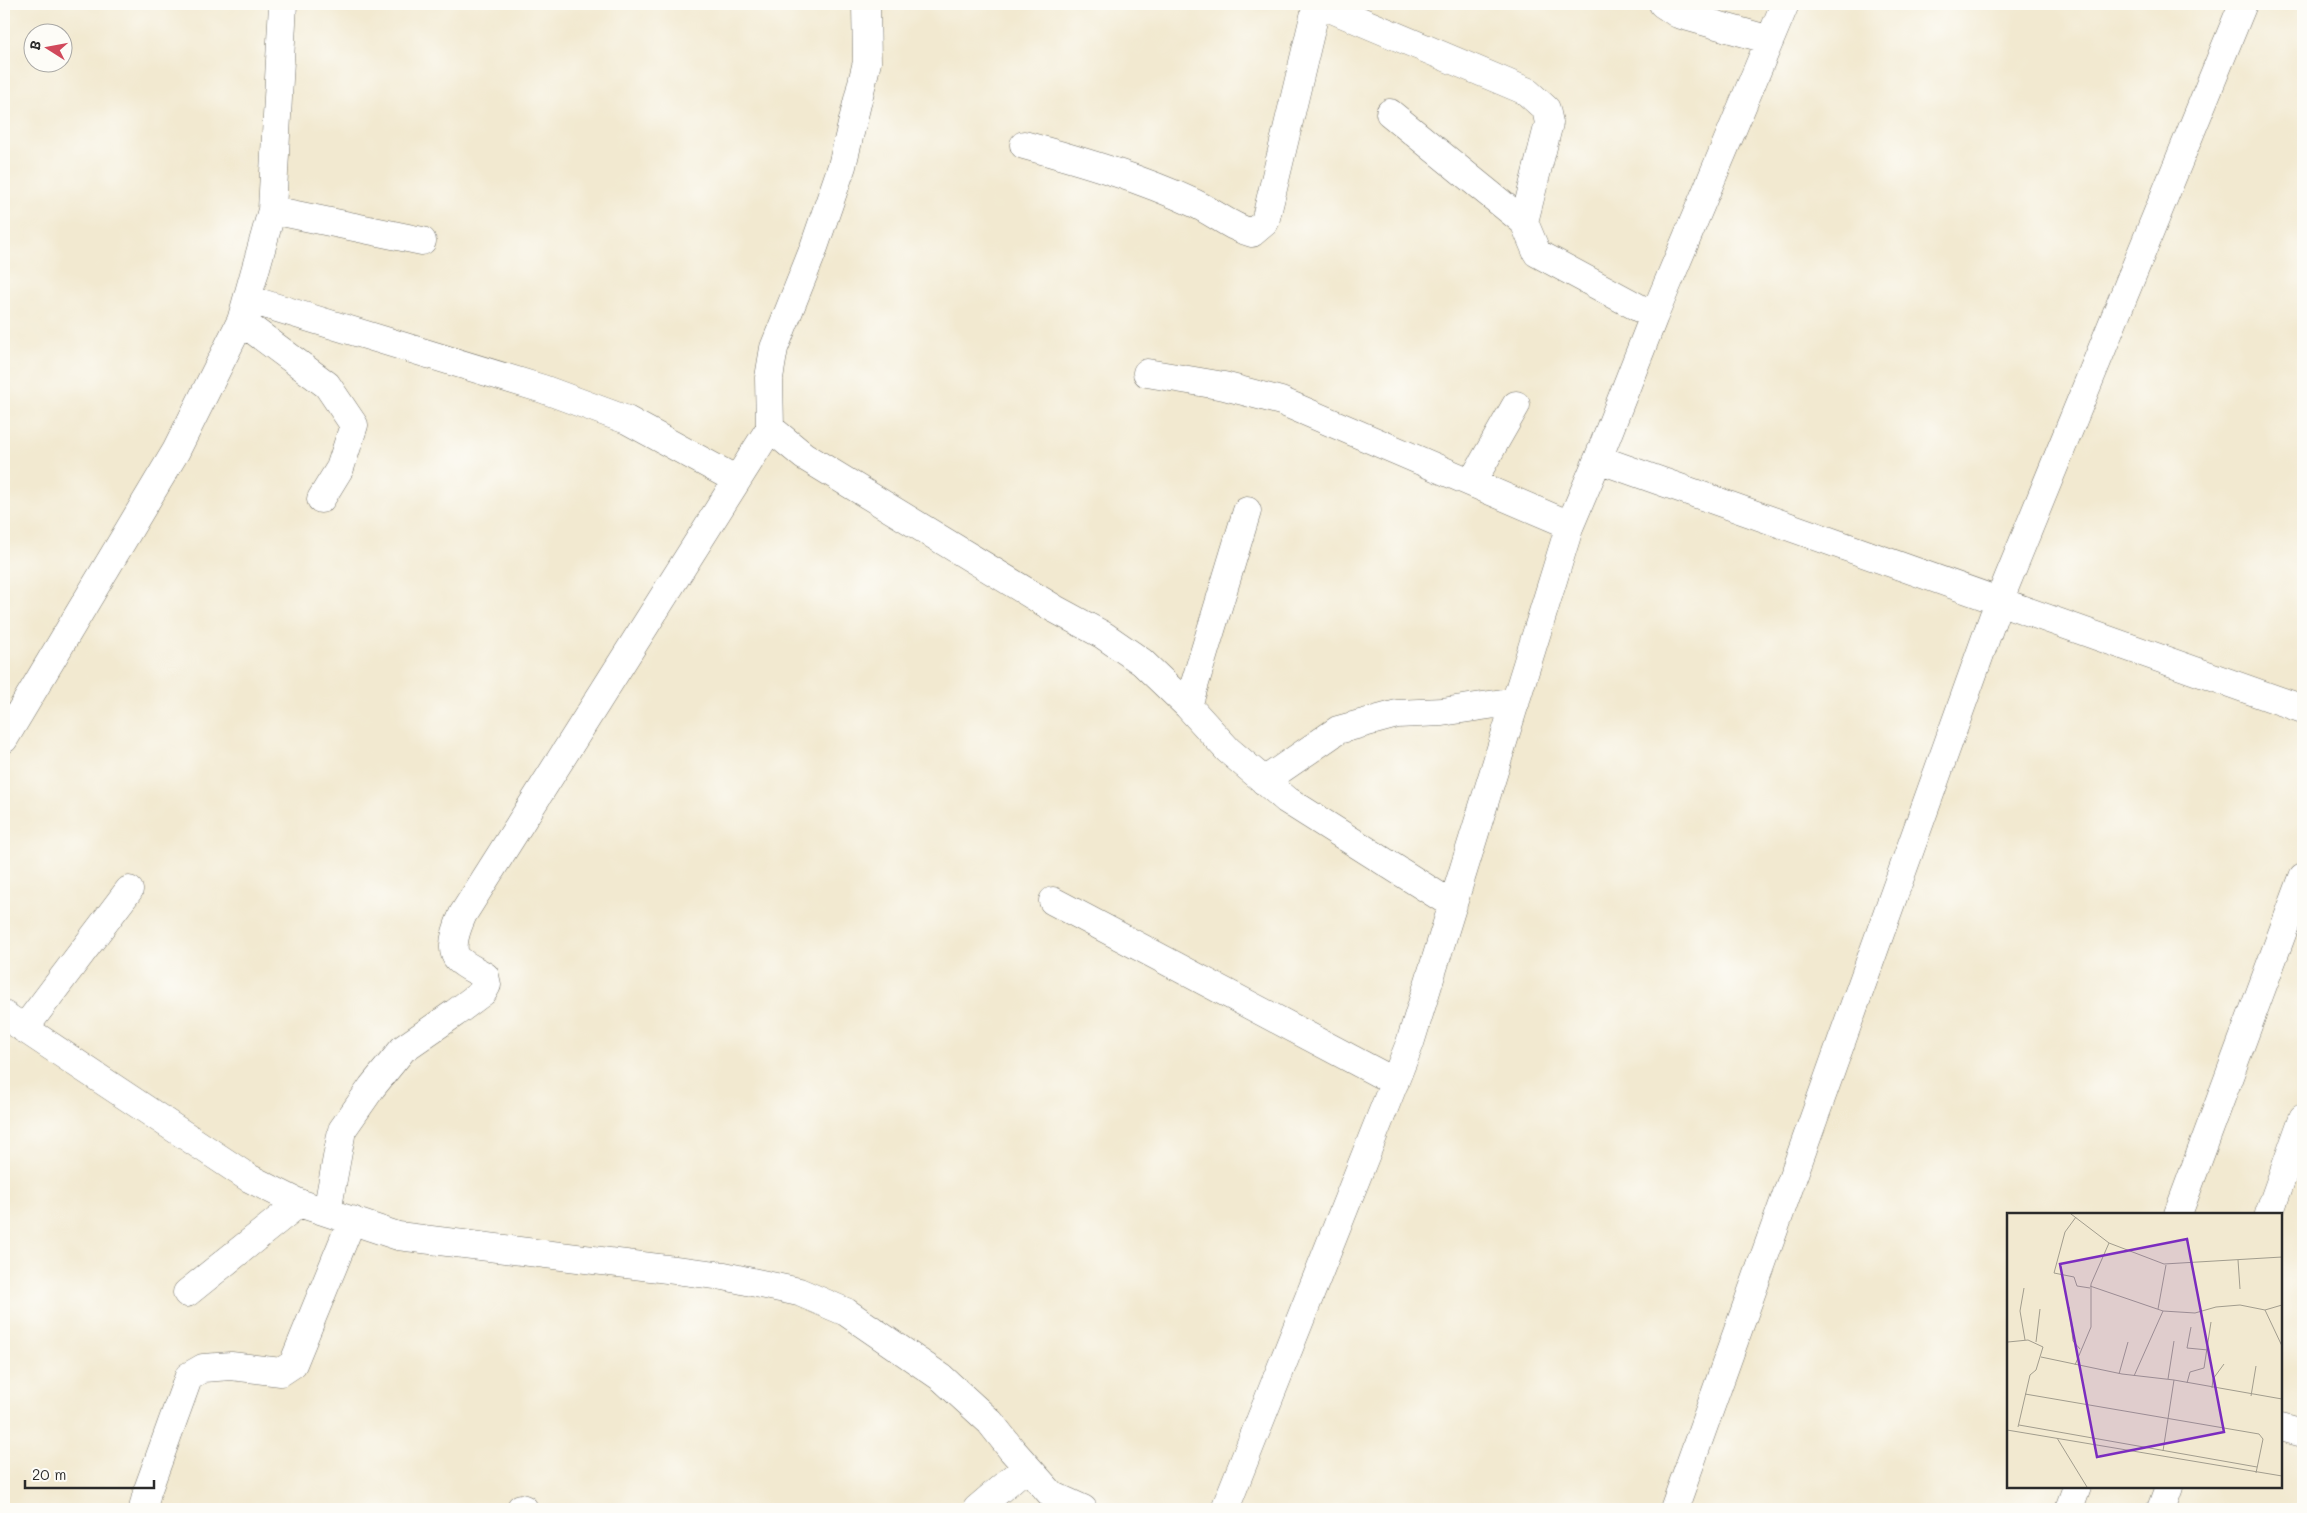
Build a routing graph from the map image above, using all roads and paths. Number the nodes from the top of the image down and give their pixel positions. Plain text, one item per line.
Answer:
1 (283, 4) edge
2 (866, 4) edge
3 (1318, 4) edge
4 (1663, 4) edge
5 (1785, 4) edge
6 (2242, 4) edge
7 (1770, 40) junction
8 (1390, 113) dead end
9 (1024, 146) dead end
10 (272, 210) junction
11 (1524, 222) junction
12 (422, 241) dead end
13 (244, 310) junction
14 (1654, 316) junction
15 (1147, 373) dead end
16 (1516, 405) dead end
17 (770, 428) junction
18 (1598, 459) junction
19 (737, 480) junction
20 (1472, 482) junction
21 (321, 499) dead end
22 (1247, 511) dead end
23 (1570, 525) junction
24 (1999, 601) junction
25 (1516, 701) junction
26 (1188, 706) junction
27 (2303, 710) edge
28 (4, 738) edge
29 (1264, 782) junction
30 (2303, 877) edge
31 (129, 890) dead end
32 (1053, 901) dead end
33 (1454, 905) junction
34 (14, 1022) edge
35 (1395, 1082) junction
36 (2303, 1118) edge
37 (298, 1203) junction
38 (2178, 1213) edge
39 (2268, 1213) edge
40 (339, 1216) junction
41 (187, 1293) dead end
42 (2282, 1428) edge
43 (2303, 1433) edge
44 (1026, 1468) junction
45 (2077, 1488) edge
46 (2169, 1488) edge
47 (143, 1509) edge
48 (977, 1509) edge
49 (1083, 1509) edge
50 (1225, 1509) edge
51 (1674, 1509) edge
52 (2068, 1509) edge
53 (2161, 1509) edge

1 - 10 main road
2 - 17 main road
3 - 9 main road
3 - 11 main road
4 - 7 main road
5 - 7 main road
6 - 24 main road
7 - 14 main road
8 - 11 main road
10 - 12 main road
10 - 13 main road
11 - 14 main road
13 - 19 main road
13 - 21 main road
13 - 28 main road
14 - 18 main road
15 - 20 main road
16 - 20 main road
17 - 19 main road
17 - 26 main road
18 - 23 main road
18 - 24 main road
19 - 40 main road
20 - 23 main road
22 - 26 main road
23 - 25 main road
24 - 27 main road
24 - 51 main road
25 - 29 main road
25 - 33 main road
26 - 29 main road
29 - 33 main road
30 - 38 main road
31 - 34 main road
32 - 35 main road
33 - 35 main road
34 - 37 main road
35 - 50 main road
36 - 39 main road
37 - 40 main road
37 - 41 main road
40 - 44 main road
40 - 47 main road
42 - 43 main road
44 - 48 main road
44 - 49 main road
45 - 52 main road
46 - 53 main road

